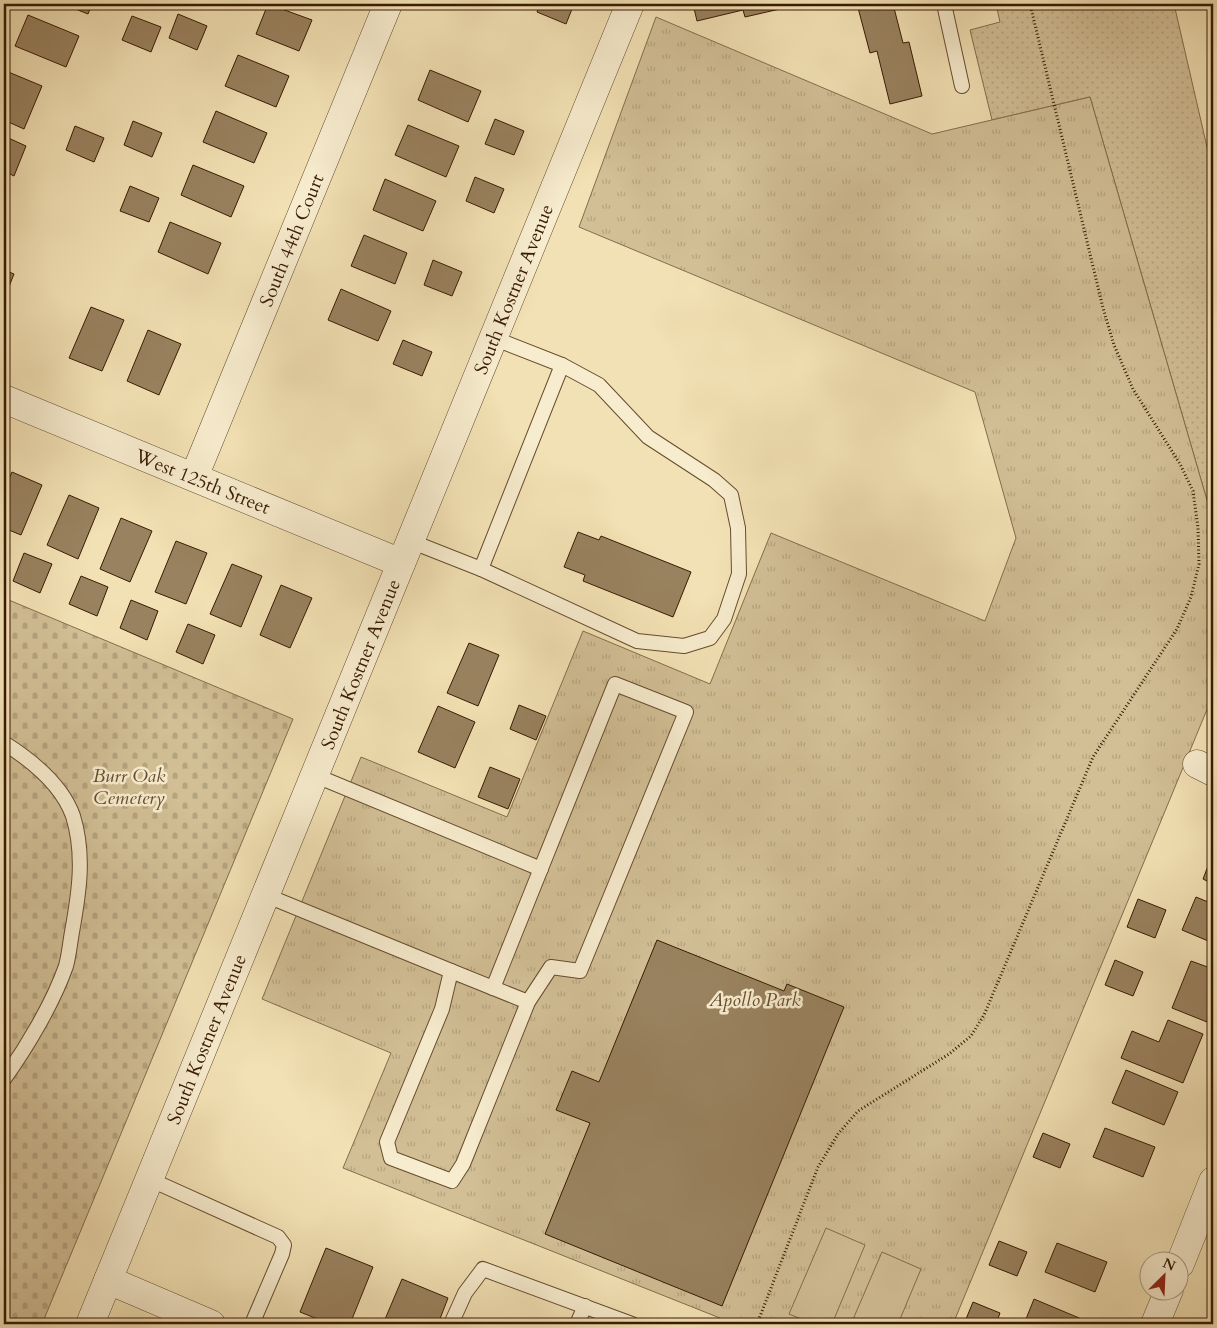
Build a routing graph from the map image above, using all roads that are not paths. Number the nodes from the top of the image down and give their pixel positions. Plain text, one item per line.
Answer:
1 (388, 4) edge
2 (630, 4) edge
3 (944, 4) edge
4 (962, 86) dead end
5 (493, 338) junction
6 (562, 365) junction
7 (4, 399) edge
8 (194, 477) junction
9 (406, 552) junction
10 (481, 569) junction
11 (4, 744) edge
12 (21, 754) junction
13 (4, 756) edge
14 (314, 775) junction
15 (541, 869) junction
16 (265, 896) junction
17 (451, 971) junction
18 (494, 988) junction
19 (528, 1002) junction
20 (4, 1078) edge
21 (149, 1179) junction
22 (1213, 1181) edge
23 (1186, 1250) edge
24 (108, 1280) junction
25 (1165, 1300) edge
26 (585, 1306) junction
27 (90, 1324) edge
28 (211, 1324) edge
29 (252, 1324) edge
30 (450, 1324) edge
31 (576, 1324) edge
32 (632, 1324) edge
33 (1155, 1324) edge

1 - 8 street, South 44th Court
2 - 5 street, South Kostner Avenue
3 - 4 lane
5 - 6 lane
5 - 9 street, South Kostner Avenue
6 - 10 lane
6 - 10 lane
7 - 8 street, West 125th Street
8 - 9 street, West 125th Street
9 - 10 lane
9 - 14 street, South Kostner Avenue
11 - 12 lane
12 - 13 lane
12 - 20 lane
14 - 15 lane
14 - 16 street, South Kostner Avenue
15 - 18 lane
15 - 19 lane
16 - 17 lane
16 - 21 street, South Kostner Avenue
17 - 18 lane
17 - 19 lane
18 - 19 lane
21 - 24 street, South Kostner Avenue
21 - 29 lane
22 - 23 street
24 - 27 street, South Kostner Avenue
24 - 28 street
25 - 33 street
26 - 30 lane
26 - 31 lane
26 - 32 lane

